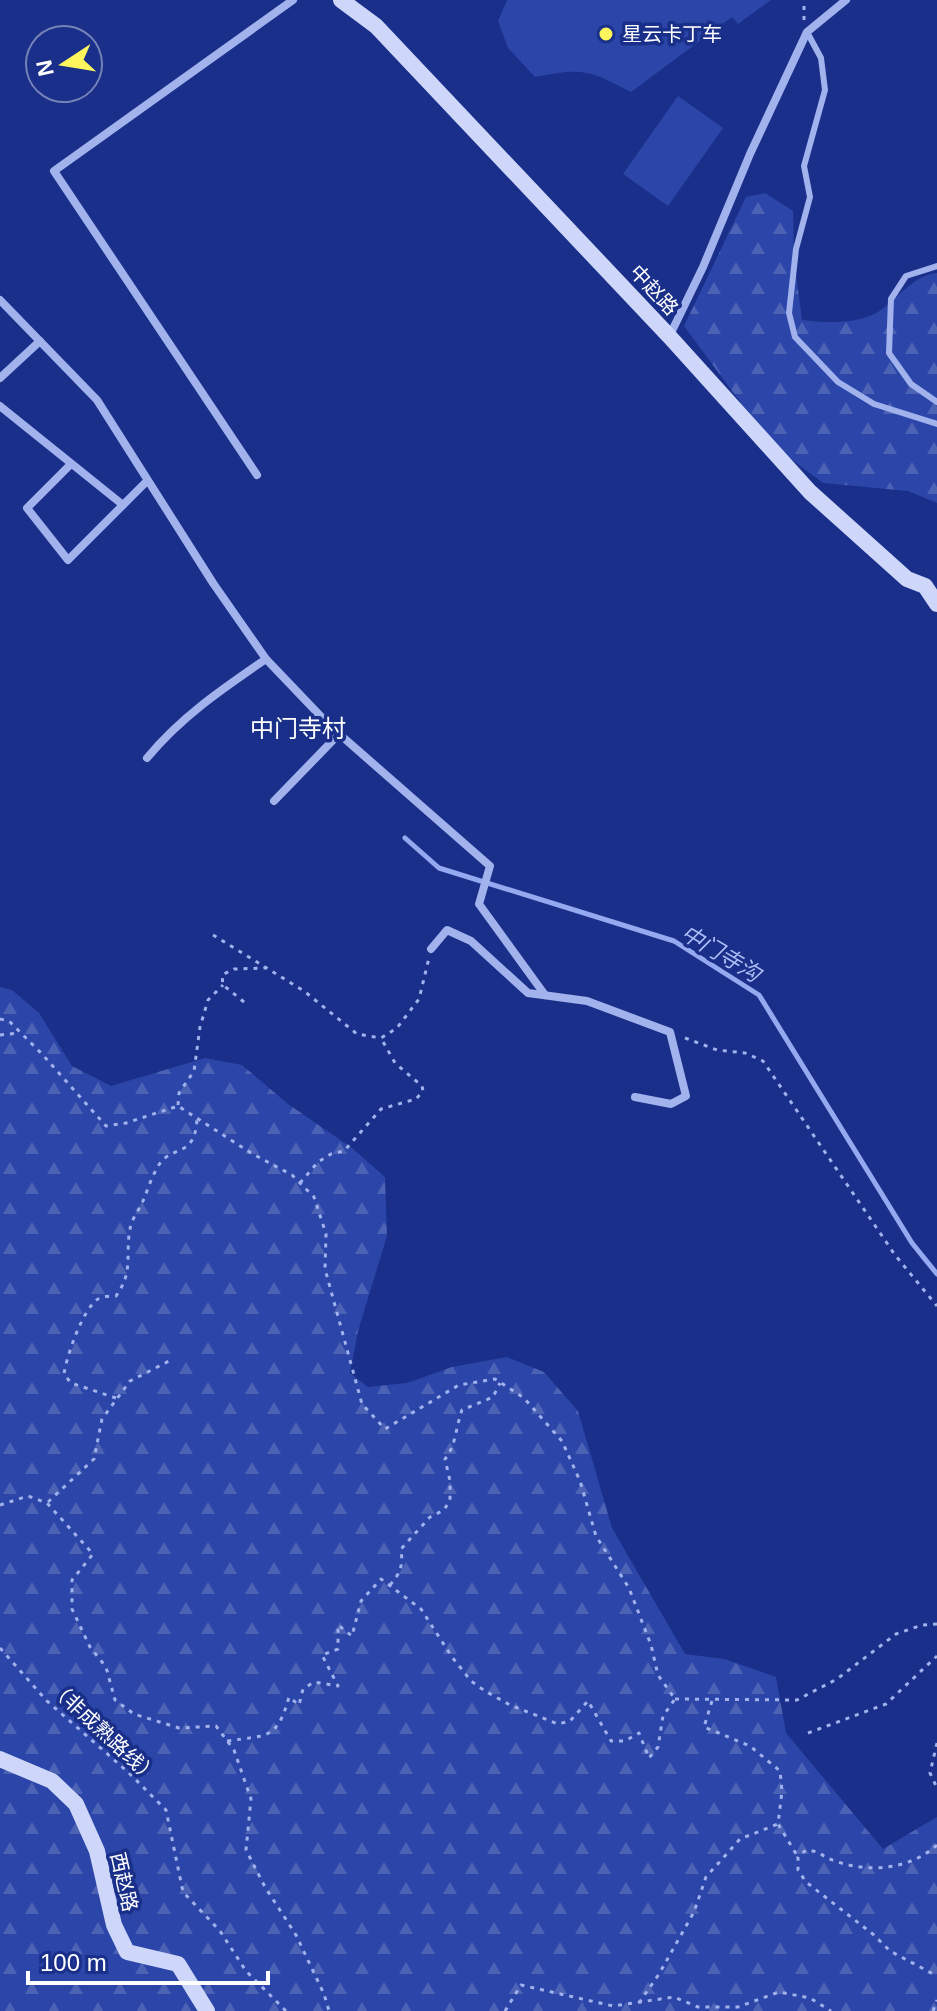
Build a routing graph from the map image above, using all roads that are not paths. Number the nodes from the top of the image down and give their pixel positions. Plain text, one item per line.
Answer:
1 (293, 0) edge
2 (341, 0) edge
3 (846, 0) edge
4 (807, 32) junction
5 (937, 266) edge
6 (0, 300) edge
7 (669, 336) junction
8 (40, 341) junction
9 (0, 378) edge
10 (937, 402) edge
11 (0, 406) edge
12 (937, 424) edge
13 (71, 464) junction
14 (257, 475) dead end
15 (147, 481) junction
16 (123, 505) junction
17 (931, 588) edge
18 (937, 604) edge
19 (266, 659) junction
20 (339, 734) junction
21 (147, 758) dead end
22 (274, 801) dead end
23 (431, 949) road end
24 (545, 995) junction
25 (635, 1097) dead end
26 (0, 1759) edge
27 (207, 2011) edge

1 - 14 street
2 - 7 street, 中赵路
3 - 4 street
4 - 7 street
4 - 12 lane
5 - 10 lane
6 - 8 street
7 - 17 street, 中赵路
8 - 9 street
8 - 15 street
11 - 13 street
13 - 16 street
13 - 16 street
15 - 16 street
15 - 19 street
17 - 18 street, 中赵路
19 - 20 street
19 - 21 street
20 - 22 street
20 - 24 street
23 - 24 street
24 - 25 street
26 - 27 street, 西赵路

